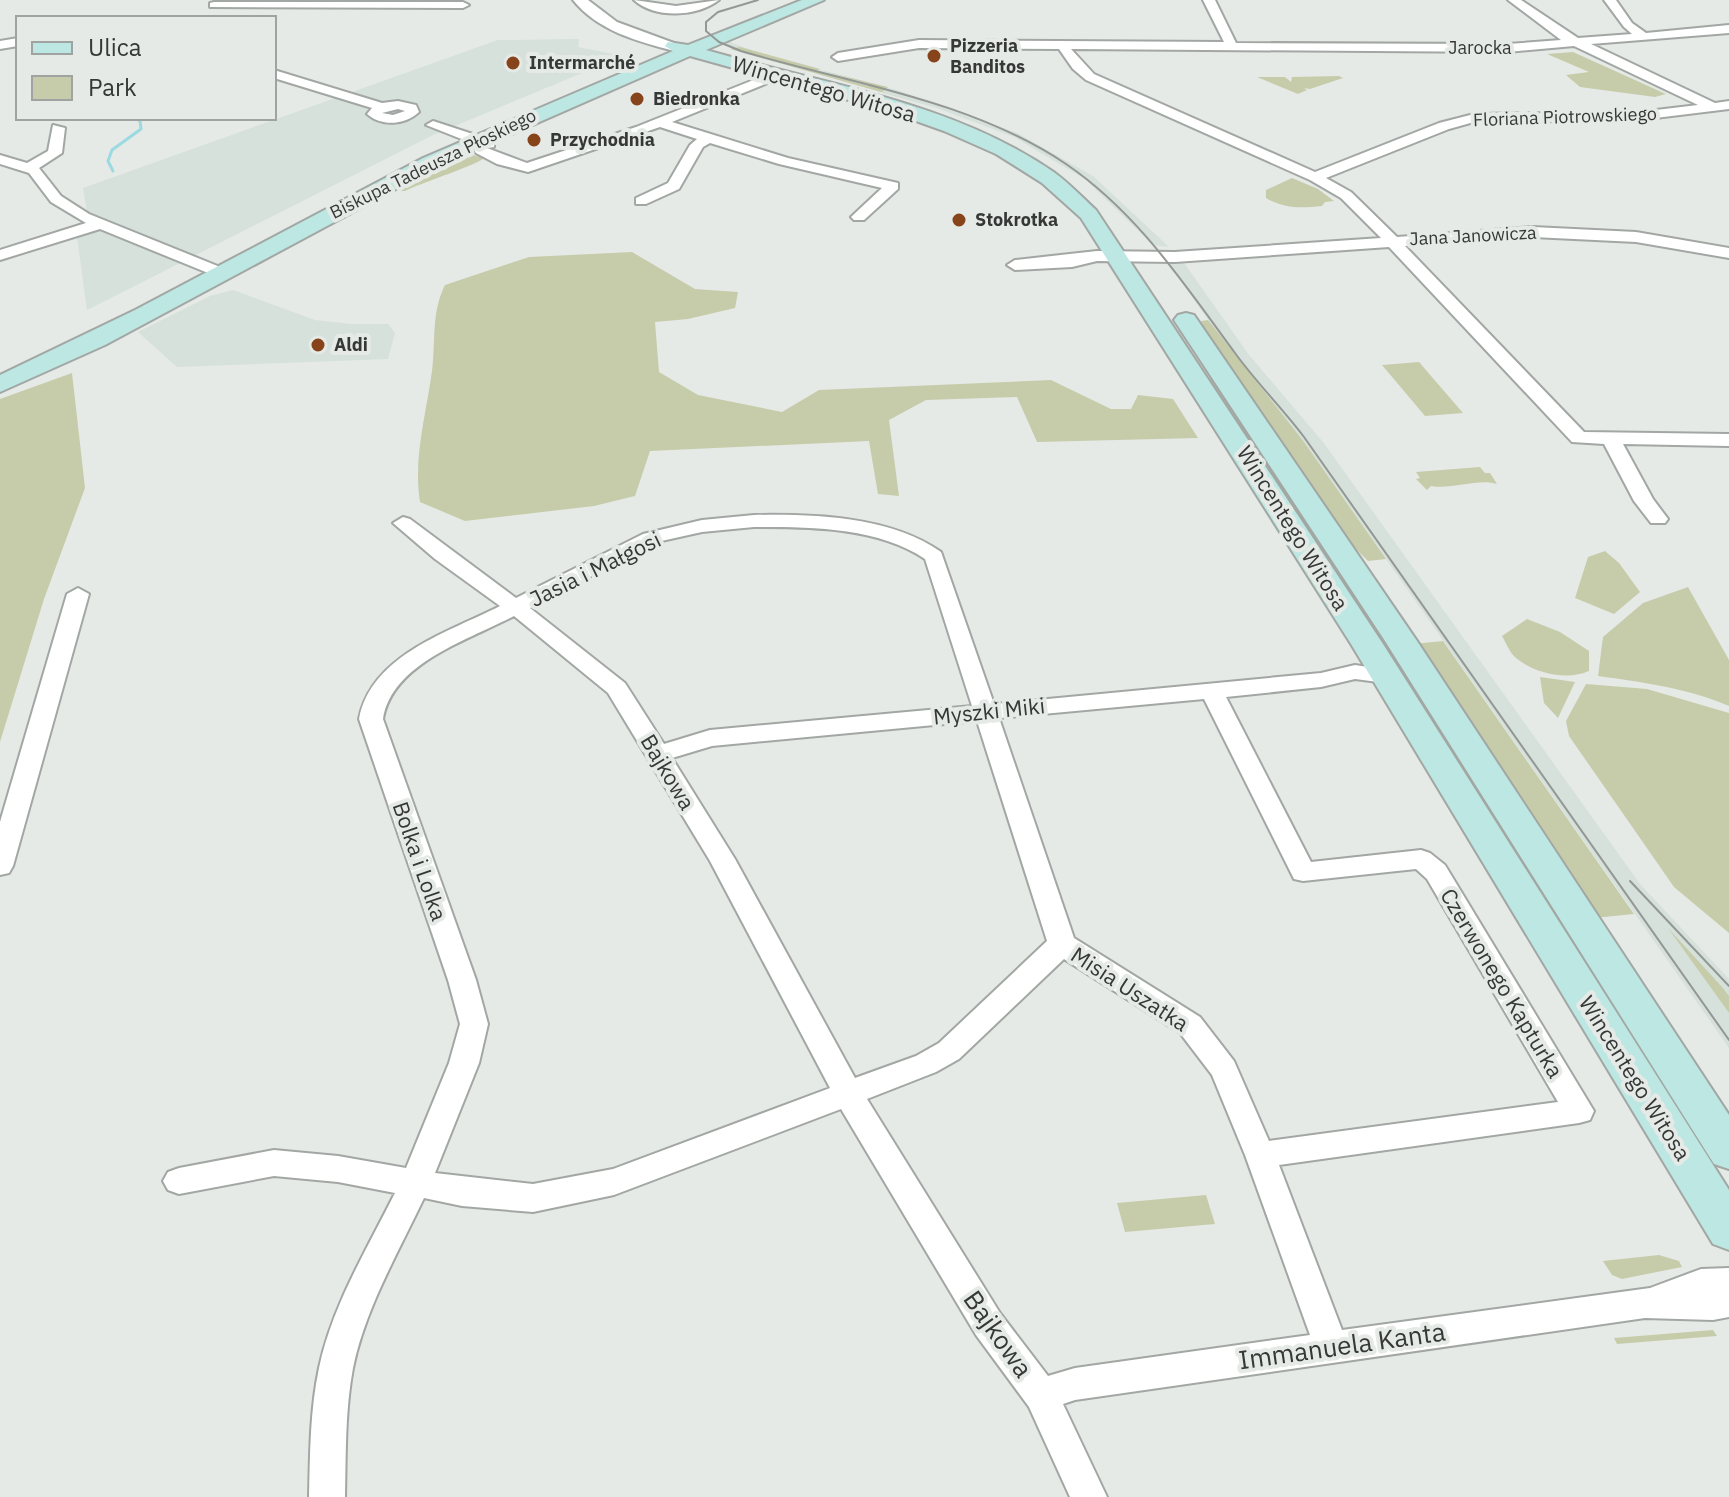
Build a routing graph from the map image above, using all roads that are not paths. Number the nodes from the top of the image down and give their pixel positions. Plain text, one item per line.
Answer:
1 (580, 0) edge
2 (599, 0) edge
3 (640, 0) edge
4 (713, 0) edge
5 (791, 0) edge
6 (816, 0) edge
7 (1209, 0) edge
8 (1514, 0) edge
9 (1610, 0) edge
10 (463, 5) dead end
11 (213, 6) edge
12 (1729, 29) edge
13 (1644, 37) junction
14 (1579, 43) junction
15 (1062, 44) junction
16 (1231, 44) junction
17 (688, 46) junction
18 (838, 57) dead end
19 (276, 75) edge
20 (776, 75) junction
21 (1729, 105) edge
22 (1713, 107) junction
23 (1729, 115) edge
24 (660, 123) junction
25 (58, 128) dead end
26 (468, 138) junction
27 (706, 139) junction
28 (0, 159) edge
29 (30, 167) junction
30 (1315, 177) junction
31 (641, 201) dead end
32 (1113, 214) dead end
33 (859, 217) dead end
34 (99, 224) junction
35 (1392, 240) junction
36 (1130, 250) junction
37 (1729, 253) edge
38 (0, 255) edge
39 (1015, 265) dead end
40 (211, 269) junction
41 (57, 352) junction
42 (0, 369) edge
43 (0, 384) edge
44 (1610, 438) junction
45 (1729, 440) edge
46 (1658, 519) dead end
47 (403, 523) dead end
48 (78, 594) dead end
49 (518, 608) junction
50 (1421, 672) junction
51 (1386, 676) junction
52 (1212, 691) junction
53 (984, 711) junction
54 (659, 754) junction
55 (0, 866) edge
56 (1062, 944) junction
57 (848, 1094) junction
58 (1729, 1151) edge
59 (1260, 1155) junction
60 (179, 1181) dead end
61 (415, 1184) junction
62 (1729, 1230) edge
63 (1729, 1283) edge
64 (1729, 1302) edge
65 (1645, 1303) junction
66 (1331, 1346) junction
67 (1041, 1395) junction
68 (327, 1497) edge
69 (1089, 1497) edge

1 - 17 street
2 - 17 street
3 - 4 street
5 - 17 main road, Biskupa Tadeusza Płoskiego
6 - 17 main road, Biskupa Tadeusza Płoskiego
7 - 16 street
8 - 14 street
9 - 13 street
10 - 11 street
12 - 13 street, Jarocka
13 - 14 street, Jarocka
14 - 16 street, Jarocka
14 - 22 street
15 - 16 street, Jarocka
15 - 18 street, Jarocka
15 - 30 street
17 - 20 main road, Wincentego Witosa
17 - 26 main road, Biskupa Tadeusza Płoskiego
17 - 32 main road, Wincentego Witosa
19 - 26 street
20 - 24 street
20 - 36 main road, Wincentego Witosa
21 - 22 street, Floriana Piotrowskiego
22 - 23 street
22 - 30 street, Floriana Piotrowskiego
24 - 26 street
24 - 27 street
25 - 29 street
26 - 40 main road, Biskupa Tadeusza Płoskiego
27 - 31 street
27 - 33 street
28 - 29 street
29 - 34 street
30 - 35 street
34 - 38 street
34 - 40 street
35 - 36 street, Jana Janowicza
35 - 37 street, Jana Janowicza
35 - 44 street
36 - 39 street, Jana Janowicza
36 - 50 main road, Wincentego Witosa
36 - 51 main road, Wincentego Witosa
40 - 41 main road, Biskupa Tadeusza Płoskiego
41 - 42 main road
41 - 43 main road
44 - 45 street
44 - 46 street
47 - 49 street, Bajkowa
48 - 55 street
49 - 53 street, Jasia i Małgosi
49 - 54 street, Bajkowa
49 - 61 street, Bolka i Lolka
50 - 51 street, Myszki Miki
50 - 58 main road, Wincentego Witosa
51 - 52 street, Myszki Miki
51 - 62 main road, Wincentego Witosa
52 - 53 street, Myszki Miki
52 - 59 street, Czerwonego Kapturka
53 - 54 street, Myszki Miki
53 - 56 street, Misia Uszatka
54 - 57 street, Bajkowa
56 - 57 street
56 - 59 street, Misia Uszatka
57 - 61 street
57 - 67 street, Bajkowa
59 - 66 street, Misia Uszatka
60 - 61 street
61 - 68 street, Bolka i Lolka
63 - 65 street, Immanuela Kanta
64 - 65 street, Immanuela Kanta
65 - 66 street, Immanuela Kanta
66 - 67 street, Immanuela Kanta
67 - 69 street, Bajkowa

